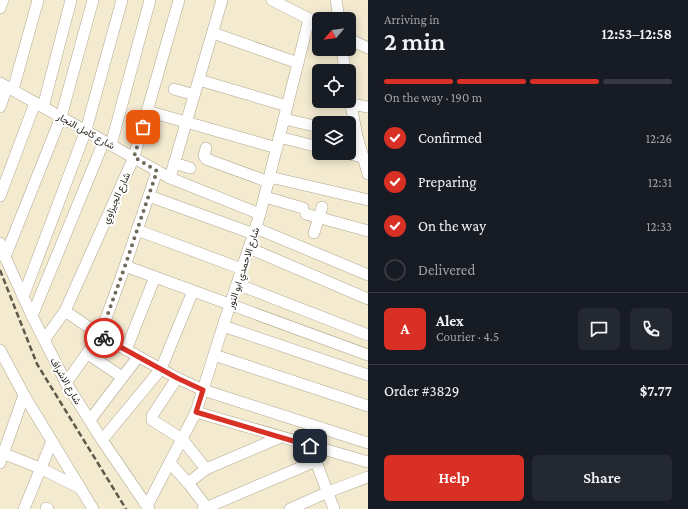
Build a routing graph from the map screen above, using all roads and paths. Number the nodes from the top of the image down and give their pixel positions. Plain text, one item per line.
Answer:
1 (2, 0) edge
2 (38, 0) edge
3 (71, 0) edge
4 (93, 0) edge
5 (122, 0) edge
6 (150, 0) edge
7 (179, 0) edge
8 (222, 0) edge
9 (336, 0) edge
10 (277, 1) edge
11 (0, 8) edge
12 (338, 12) edge
13 (312, 20) edge
14 (312, 26) edge
15 (212, 33) junction
16 (356, 42) edge
17 (368, 48) edge
18 (298, 63) junction
19 (199, 80) junction
20 (7, 87) edge
21 (174, 89) dead end
22 (194, 95) junction
23 (356, 102) edge
24 (39, 105) junction
25 (287, 106) junction
26 (0, 107) edge
27 (368, 107) edge
28 (147, 112) junction
29 (61, 117) junction
30 (284, 119) junction
31 (186, 122) junction
32 (312, 125) edge
33 (86, 130) junction
34 (278, 142) junction
35 (356, 142) edge
36 (107, 143) junction
37 (312, 146) edge
38 (206, 148) dead end
39 (356, 156) edge
40 (134, 157) junction
41 (362, 157) junction
42 (174, 163) junction
43 (190, 168) dead end
44 (157, 171) junction
45 (368, 174) edge
46 (170, 178) junction
47 (269, 180) junction
48 (0, 196) edge
49 (149, 196) junction
50 (265, 197) junction
51 (368, 200) edge
52 (320, 212) junction
53 (260, 214) junction
54 (137, 230) junction
55 (255, 231) junction
56 (368, 231) edge
57 (314, 233) dead end
58 (0, 243) edge
59 (249, 248) junction
60 (5, 257) junction
61 (125, 266) junction
62 (242, 269) junction
63 (368, 274) edge
64 (155, 277) junction
65 (237, 284) junction
66 (193, 291) junction
67 (24, 296) junction
68 (368, 299) edge
69 (230, 305) junction
70 (65, 311) junction
71 (32, 316) junction
72 (223, 326) junction
73 (368, 335) edge
74 (100, 336) junction
75 (44, 340) junction
76 (126, 350) junction
77 (0, 352) edge
78 (88, 354) junction
79 (214, 355) junction
80 (368, 355) edge
81 (138, 357) junction
82 (161, 369) junction
83 (368, 375) edge
84 (122, 377) junction
85 (177, 378) junction
86 (66, 383) junction
87 (203, 390) junction
88 (24, 395) junction
89 (368, 406) edge
90 (196, 412) junction
91 (90, 420) junction
92 (281, 437) junction
93 (182, 439) junction
94 (102, 440) junction
95 (52, 441) junction
96 (368, 443) edge
97 (310, 446) junction
98 (1, 456) edge
99 (316, 460) junction
100 (368, 462) edge
101 (170, 463) junction
102 (40, 468) junction
103 (206, 469) junction
104 (368, 477) edge
105 (188, 483) junction
106 (81, 489) junction
107 (328, 492) junction
108 (148, 508) edge
109 (206, 508) edge
110 (24, 509) edge
111 (94, 509) edge
112 (290, 509) edge
113 (334, 509) edge

1 - 11 street
2 - 20 street
3 - 24 street
4 - 29 street
5 - 33 street
6 - 36 street
7 - 28 street, شارع الجيزاوي
8 - 15 street
9 - 12 street
10 - 13 street
14 - 18 street, شارع الاحمدي ابو النور
15 - 18 street
15 - 19 street
16 - 17 street
18 - 25 street, شارع الاحمدي ابو النور
19 - 22 street
19 - 25 street
20 - 24 street, شارع كامل النجار
20 - 26 street
21 - 22 street
22 - 31 street
23 - 27 street
24 - 29 street, شارع كامل النجار
24 - 48 street
25 - 30 street, شارع الاحمدي ابو النور
28 - 31 street
28 - 40 street, شارع الجيزاوي
29 - 33 street, شارع كامل النجار
29 - 60 street
30 - 32 street
30 - 34 street, شارع الاحمدي ابو النور
31 - 34 street
31 - 42 street
33 - 36 street, شارع كامل النجار
33 - 67 street
34 - 37 street
34 - 47 street, شارع الاحمدي ابو النور
35 - 41 street
36 - 40 street, شارع كامل النجار
36 - 71 street
38 - 47 street
39 - 41 street
40 - 44 street, شارع كامل النجار
40 - 70 street, شارع الجيزاوي
41 - 45 street
42 - 43 street
42 - 46 street
44 - 46 street, شارع كامل النجار
44 - 49 street
46 - 53 street, شارع كامل النجار
47 - 50 street, شارع الاحمدي ابو النور
47 - 51 street
49 - 54 street
49 - 55 street
50 - 52 street
50 - 53 street, شارع الاحمدي ابو النور
52 - 56 street
52 - 57 street
53 - 55 street, شارع الاحمدي ابو النور
54 - 61 street
54 - 62 street
55 - 59 street, شارع الاحمدي ابو النور
55 - 63 street
58 - 60 street, شارع الاشراف
59 - 62 street, شارع الاحمدي ابو النور
59 - 68 street
60 - 67 street, شارع الاشراف
61 - 64 street
61 - 74 street
62 - 65 street, شارع الاحمدي ابو النور
64 - 66 street
64 - 76 street
65 - 69 street, شارع الاحمدي ابو النور
65 - 73 street
66 - 69 street
66 - 82 street
67 - 71 street, شارع الاشراف
69 - 72 street, شارع الاحمدي ابو النور
69 - 80 street
70 - 74 street
70 - 75 street, شارع الجيزاوي
71 - 75 street, شارع الاشراف
72 - 79 street, شارع الاحمدي ابو النور
72 - 83 street
74 - 76 street
74 - 78 street
75 - 86 street, شارع الاشراف
76 - 81 street
77 - 88 street
78 - 84 street
78 - 86 street
79 - 87 street, شارع الاحمدي ابو النور
79 - 89 street
81 - 82 street
81 - 84 street
82 - 85 street
82 - 94 street
84 - 91 street
85 - 87 street
85 - 93 street
86 - 91 street, شارع الاشراف
87 - 90 street, شارع الاحمدي ابو النور
87 - 96 street
88 - 95 street
88 - 98 street
90 - 92 street
90 - 93 street, شارع الاحمدي ابو النور
91 - 94 street, شارع الاشراف
92 - 97 street
92 - 103 street
93 - 101 street, شارع الاحمدي ابو النور
93 - 103 street
94 - 108 street, شارع الاشراف
95 - 102 street
95 - 106 street
97 - 99 street
97 - 100 street
98 - 102 street
99 - 107 street
99 - 109 street
101 - 105 street
101 - 108 street, شارع الاحمدي ابو النور
102 - 106 street
102 - 110 street
103 - 105 street
104 - 107 street
105 - 109 street
106 - 111 street
107 - 112 street
107 - 113 street

